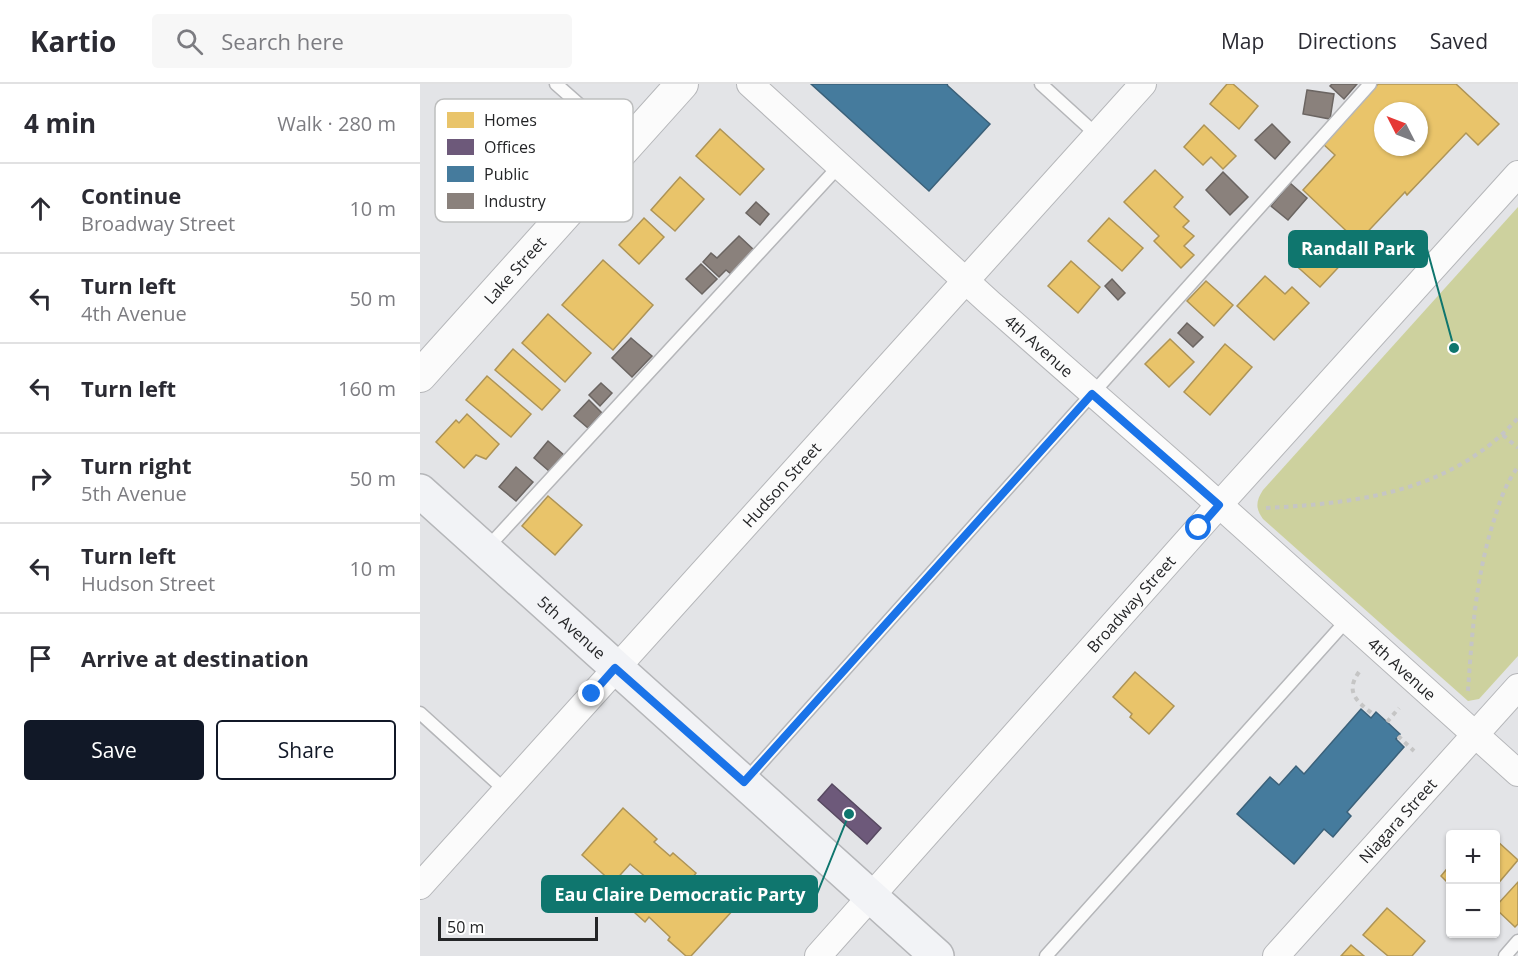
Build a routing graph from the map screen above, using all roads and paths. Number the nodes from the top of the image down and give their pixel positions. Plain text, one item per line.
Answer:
1 (556, 84) edge
2 (682, 84) edge
3 (750, 84) edge
4 (1041, 84) edge
5 (1143, 84) edge
6 (1370, 84) edge
7 (573, 99) edge
8 (1097, 135) junction
9 (633, 138) edge
10 (840, 165) junction
11 (1518, 174) edge
12 (558, 222) edge
13 (965, 280) junction
14 (420, 376) edge
15 (1092, 394) junction
16 (1518, 418) edge
17 (1503, 435) junction
18 (1518, 448) edge
19 (1518, 467) edge
20 (420, 491) edge
21 (1219, 505) junction
22 (1266, 508) dead end
23 (486, 550) junction
24 (1347, 620) junction
25 (615, 668) junction
26 (1359, 672) dead end
27 (1518, 687) edge
28 (1468, 691) dead end
29 (1399, 708) dead end
30 (420, 713) edge
31 (1374, 715) dead end
32 (1387, 722) dead end
33 (1475, 735) junction
34 (1398, 736) dead end
35 (1414, 751) dead end
36 (1518, 774) edge
37 (744, 782) junction
38 (506, 790) junction
39 (420, 886) edge
40 (872, 897) junction
41 (1518, 941) edge
42 (818, 956) edge
43 (937, 956) edge
44 (1046, 956) edge
45 (1276, 956) edge
46 (1505, 956) edge

1 - 7 lane
2 - 9 street, Lake Street
3 - 10 street, 4th Avenue
4 - 8 lane
5 - 8 street, Hudson Street
6 - 15 lane
8 - 13 street, Hudson Street
10 - 13 street, 4th Avenue
10 - 23 lane
11 - 21 street, Broadway Street
12 - 14 street, Lake Street
13 - 15 street, 4th Avenue
13 - 25 street, Hudson Street
15 - 21 street, 4th Avenue
15 - 37 lane
16 - 17 path
17 - 18 path
17 - 22 path
19 - 28 path
20 - 23 main road, 5th Avenue
21 - 24 street, 4th Avenue
21 - 40 street, Broadway Street
23 - 25 main road, 5th Avenue
24 - 33 street, 4th Avenue
24 - 44 lane
25 - 37 main road, 5th Avenue
25 - 38 street, Hudson Street
26 - 31 path
27 - 33 street, Niagara Street
29 - 32 path
30 - 38 lane
33 - 36 street, 4th Avenue
33 - 45 street, Niagara Street
34 - 35 path
37 - 40 main road, 5th Avenue
38 - 39 street, Hudson Street
40 - 42 street, Broadway Street
40 - 43 main road, 5th Avenue
41 - 46 lane

